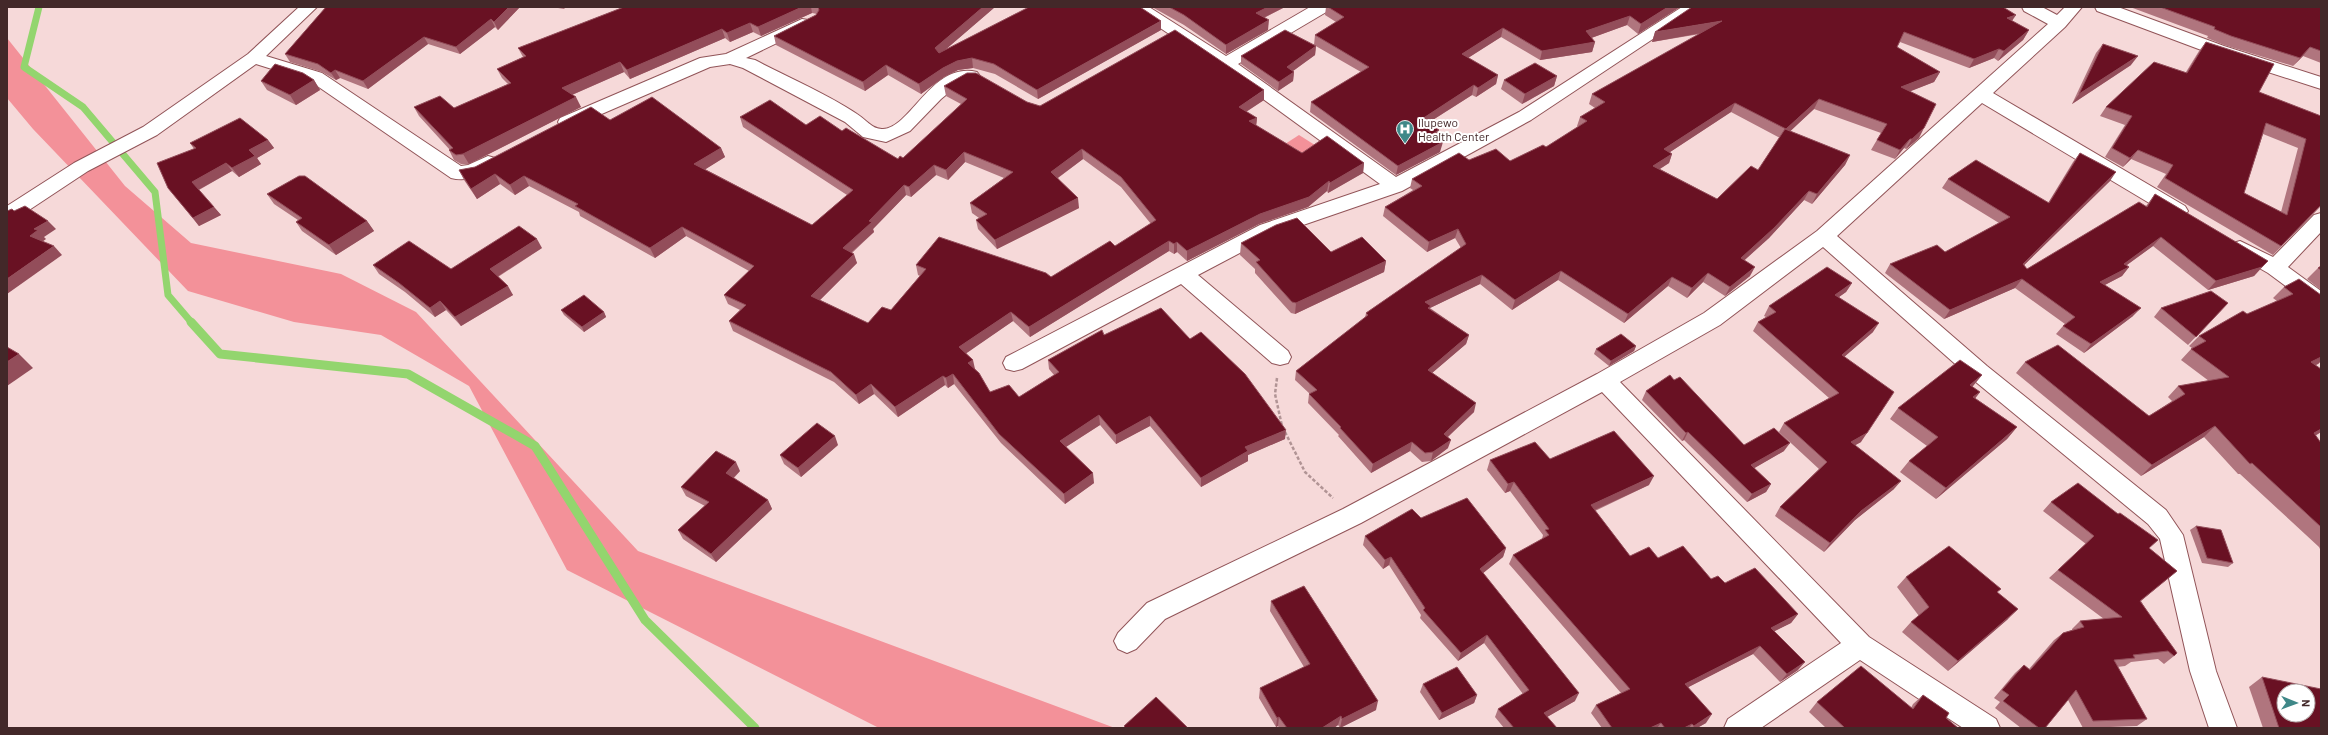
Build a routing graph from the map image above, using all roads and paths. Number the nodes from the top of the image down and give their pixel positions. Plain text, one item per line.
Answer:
1 (310, 7) edge
2 (1137, 7) edge
3 (1322, 7) edge
4 (1693, 7) edge
5 (2030, 7) edge
6 (2074, 7) edge
7 (2103, 7) edge
8 (812, 19) edge
9 (2059, 24) junction
10 (1177, 30) junction
11 (1157, 42) edge
12 (254, 58) junction
13 (730, 59) junction
14 (1226, 63) junction
15 (989, 80) edge
16 (2321, 83) edge
17 (1981, 94) junction
18 (550, 131) edge
19 (504, 154) edge
20 (1396, 186) junction
21 (7, 215) edge
22 (2193, 220) edge
23 (2321, 220) edge
24 (1824, 236) junction
25 (2228, 240) edge
26 (2275, 268) junction
27 (1183, 274) junction
28 (2321, 302) edge
29 (1280, 357) joint
30 (1014, 362) dead end
31 (1605, 380) junction
32 (1352, 516) junction
33 (1127, 641) dead end
34 (1860, 645) junction
35 (1738, 728) edge
36 (1986, 728) edge
37 (2223, 728) edge

1 - 12 street
2 - 10 street
3 - 14 street
4 - 20 street
5 - 9 street
6 - 9 street
7 - 16 street
8 - 13 street
9 - 17 street
10 - 11 street
10 - 14 street
12 - 19 street
12 - 21 street
13 - 15 street
13 - 18 street
14 - 20 street
17 - 22 street
17 - 24 street
20 - 27 street
23 - 26 street
24 - 31 street
24 - 37 street
25 - 26 street
26 - 28 street
27 - 29 street
27 - 30 street
29 - 32 path
31 - 32 street
31 - 34 street
32 - 33 street
34 - 35 street
34 - 36 street

